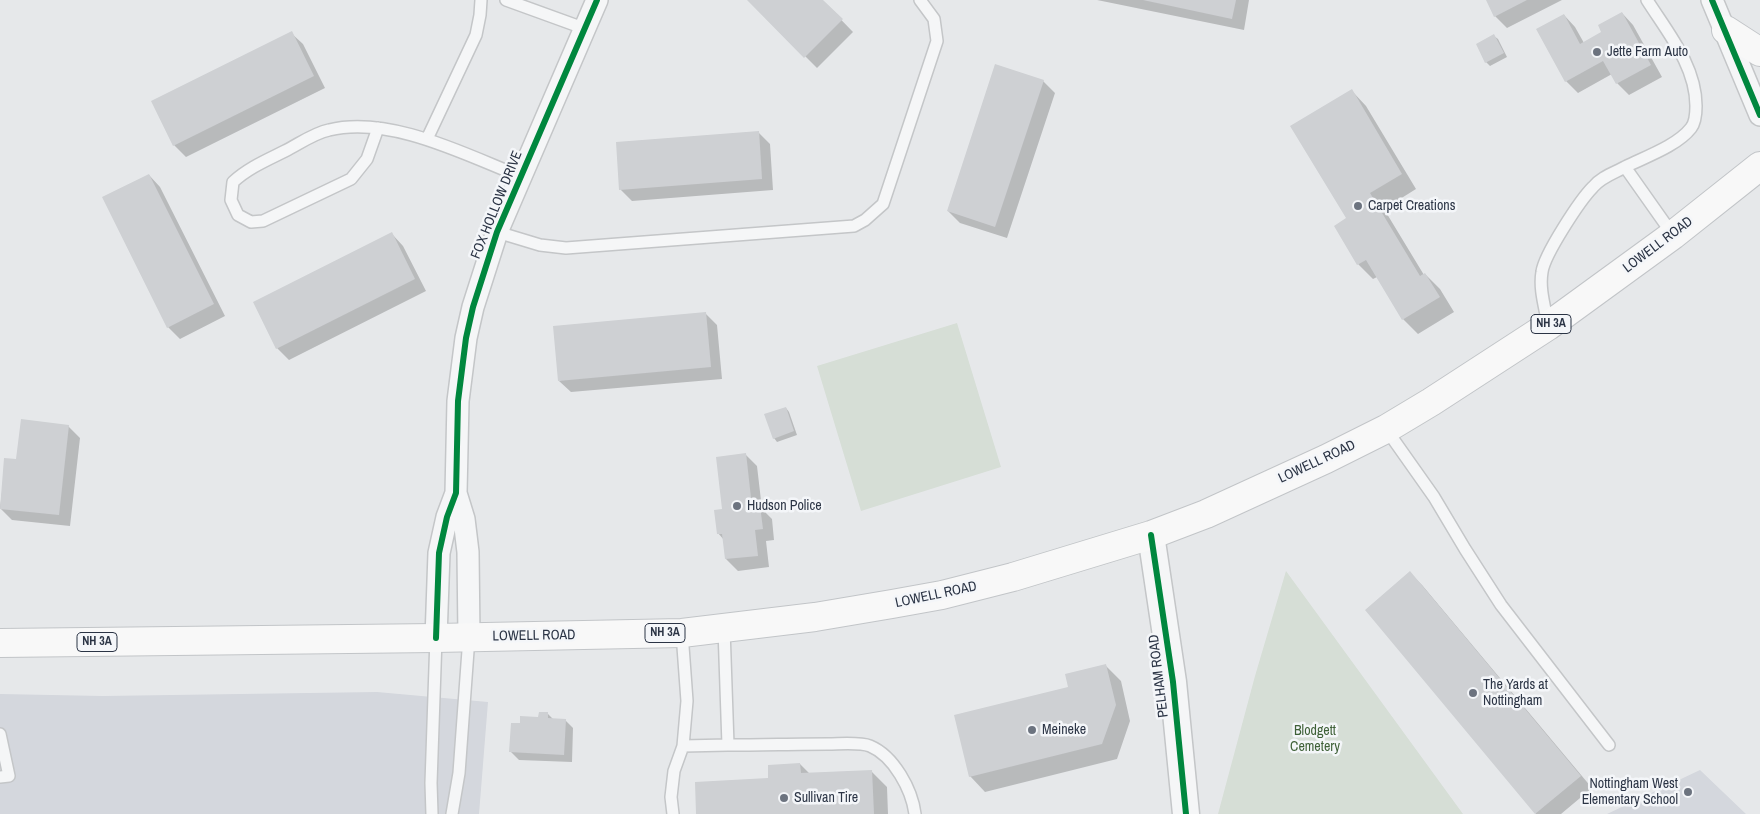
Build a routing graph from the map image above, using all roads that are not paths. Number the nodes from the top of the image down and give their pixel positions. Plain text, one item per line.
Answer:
1 (481, 0) edge
2 (506, 0) edge
3 (598, 0) edge
4 (920, 0) edge
5 (1647, 0) edge
6 (1712, 0) edge
7 (586, 29) junction
8 (1726, 30) junction
9 (1760, 52) edge
10 (1760, 115) edge
11 (378, 128) junction
12 (427, 139) junction
13 (1760, 166) edge
14 (1625, 167) junction
15 (522, 177) junction
16 (497, 232) junction
17 (1674, 235) junction
18 (1548, 326) junction
19 (1386, 429) junction
20 (456, 493) junction
21 (1151, 535) junction
22 (724, 628) junction
23 (682, 633) junction
24 (469, 637) junction
25 (436, 638) junction
26 (0, 642) edge
27 (0, 734) edge
28 (1608, 744) dead end
29 (728, 745) junction
30 (683, 746) junction
31 (5, 776) edge
32 (432, 814) edge
33 (452, 814) edge
34 (673, 814) edge
35 (915, 814) edge
36 (1186, 814) edge

1 - 12 lane
2 - 7 lane
3 - 7 street, FOX HOLLOW DRIVE
4 - 16 lane
5 - 14 lane
6 - 8 street
7 - 15 street, FOX HOLLOW DRIVE
8 - 9 main road
8 - 10 street
11 - 11 lane
11 - 12 lane
12 - 15 lane
13 - 17 main road, LOWELL ROAD / NH 3A
14 - 17 lane
14 - 18 lane
15 - 16 street, FOX HOLLOW DRIVE
16 - 20 street, FOX HOLLOW DRIVE
17 - 18 main road, LOWELL ROAD / NH 3A
18 - 19 main road, LOWELL ROAD / NH 3A
19 - 21 main road, LOWELL ROAD / NH 3A
19 - 28 lane
20 - 24 street, FOX HOLLOW DRIVE
20 - 25 street, FOX HOLLOW DRIVE
21 - 22 main road, LOWELL ROAD / NH 3A
21 - 36 street, PELHAM ROAD
22 - 23 main road, LOWELL ROAD / NH 3A
22 - 29 lane
23 - 24 main road, LOWELL ROAD / NH 3A
23 - 30 lane
24 - 25 main road, LOWELL ROAD / NH 3A
24 - 33 lane
25 - 26 main road, LOWELL ROAD / NH 3A
25 - 32 lane
27 - 31 lane
29 - 30 lane
29 - 35 lane
30 - 34 lane

